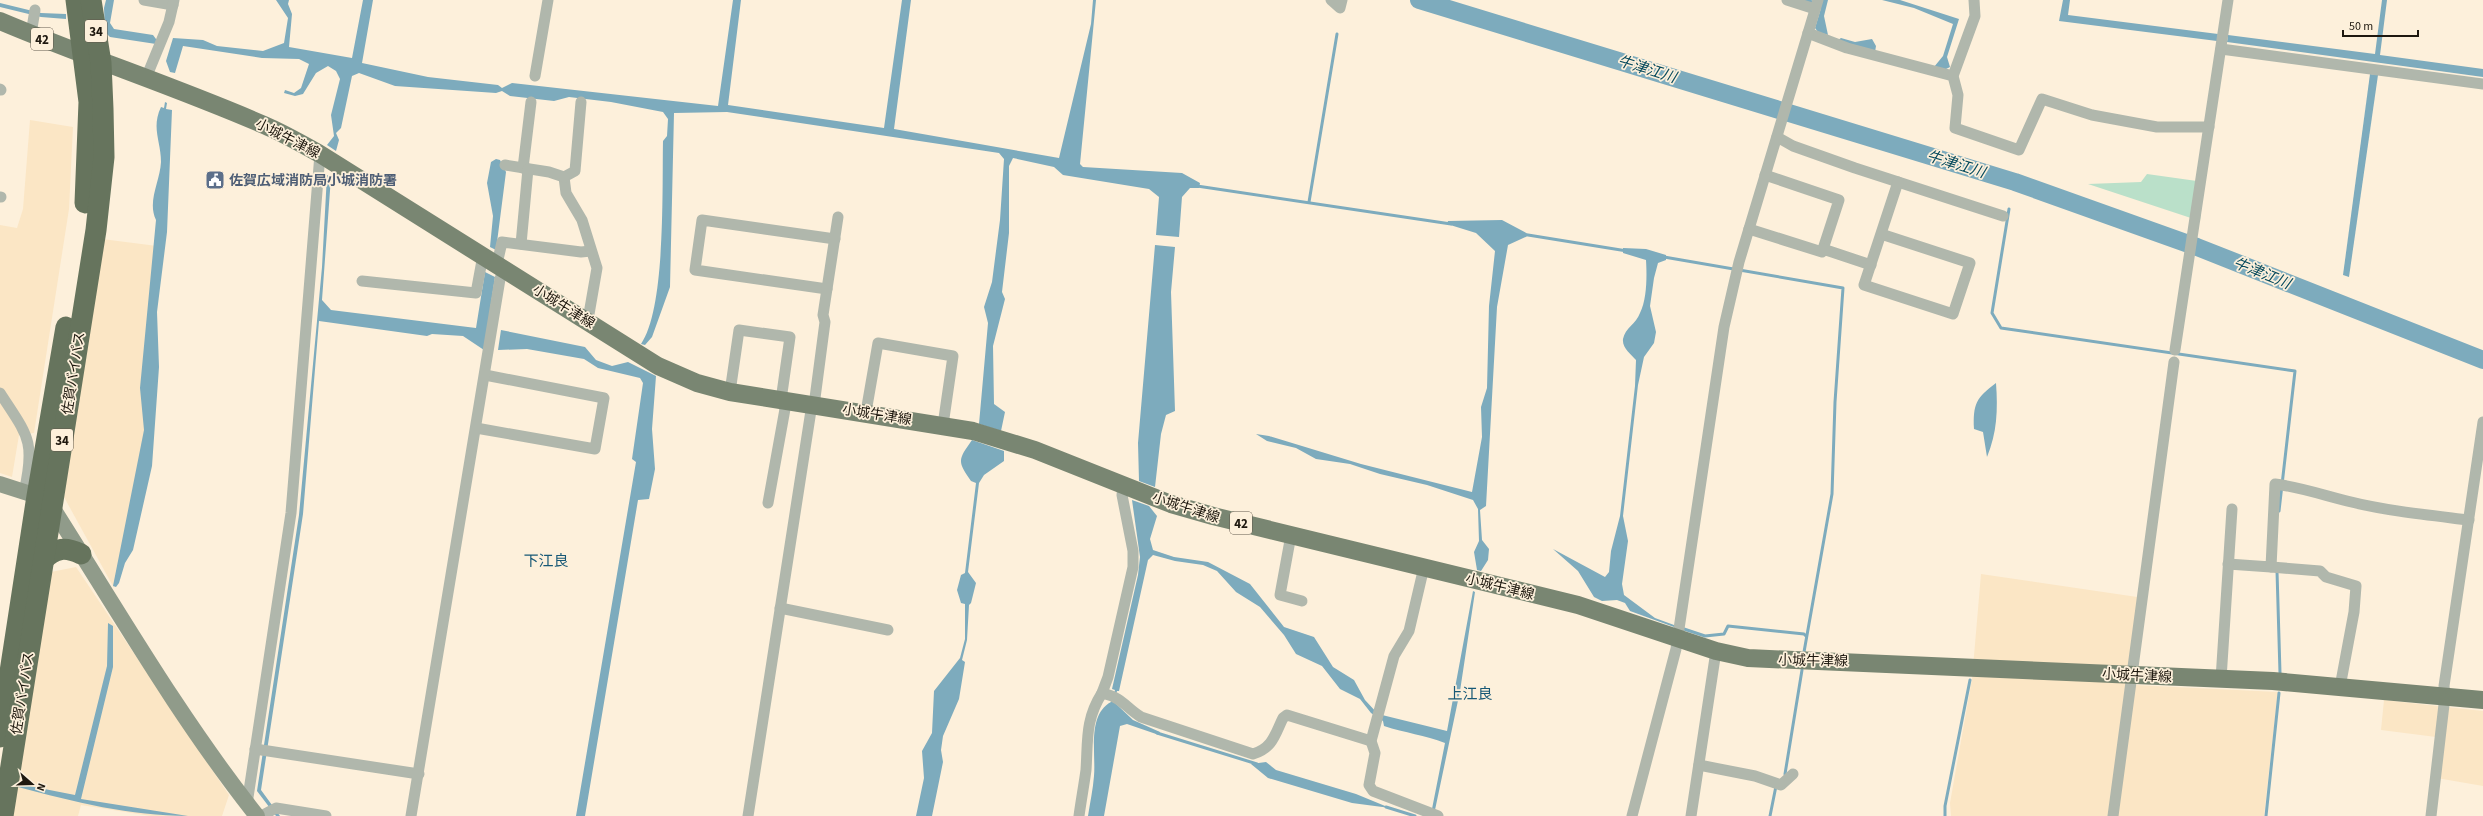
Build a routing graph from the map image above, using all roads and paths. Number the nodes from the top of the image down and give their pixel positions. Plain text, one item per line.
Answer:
1 (76, 0) edge
2 (91, 0) edge
3 (144, 0) edge
4 (548, 0) edge
5 (1331, 0) edge
6 (1787, 0) edge
7 (1974, 0) edge
8 (2228, 0) edge
9 (173, 2) edge
10 (1341, 4) edge
11 (1817, 5) edge
12 (0, 21) edge
13 (1808, 34) junction
14 (2221, 49) junction
15 (92, 60) junction
16 (535, 76) dead end
17 (1954, 76) junction
18 (146, 78) junction
19 (2483, 84) edge
20 (531, 102) dead end
21 (581, 102) dead end
22 (2209, 127) junction
23 (1777, 137) junction
24 (320, 154) junction
25 (505, 165) dead end
26 (526, 168) junction
27 (1765, 175) junction
28 (564, 178) junction
29 (1898, 182) junction
30 (2003, 216) dead end
31 (838, 217) dead end
32 (1749, 229) junction
33 (1881, 234) junction
34 (834, 239) junction
35 (521, 244) junction
36 (1823, 249) junction
37 (591, 251) junction
38 (495, 262) junction
39 (1871, 265) junction
40 (362, 281) dead end
41 (827, 289) junction
42 (586, 320) junction
43 (484, 375) junction
44 (730, 392) junction
45 (0, 393) edge
46 (781, 400) junction
47 (812, 404) junction
48 (866, 412) junction
49 (2483, 422) edge
50 (943, 425) junction
51 (476, 428) junction
52 (0, 484) edge
53 (1123, 485) junction
54 (38, 498) junction
55 (768, 503) dead end
56 (2232, 509) dead end
57 (2468, 520) junction
58 (1292, 535) junction
59 (81, 554) junction
60 (43, 560) junction
61 (2228, 564) junction
62 (1424, 567) junction
63 (2270, 567) junction
64 (1302, 601) dead end
65 (780, 608) junction
66 (888, 630) dead end
67 (1679, 631) junction
68 (1716, 651) junction
69 (2130, 675) junction
70 (2221, 679) junction
71 (2340, 687) junction
72 (1110, 695) junction
73 (2445, 696) junction
74 (2483, 700) edge
75 (0, 737) edge
76 (1371, 741) junction
77 (255, 749) junction
78 (1699, 765) junction
79 (419, 774) junction
80 (1793, 774) dead end
81 (259, 812) edge
82 (1433, 815) edge
83 (3, 816) edge
84 (326, 816) edge
85 (411, 816) edge
86 (748, 816) edge
87 (1079, 816) edge
88 (1632, 816) edge
89 (1691, 816) edge
90 (2113, 816) edge
91 (2431, 816) edge

1 - 15 highway, 佐賀バイパス / 34
2 - 15 highway, 佐賀バイパス / 34
3 - 9 street
4 - 16 street
5 - 10 street
6 - 11 street
7 - 17 street
8 - 14 street
9 - 18 street
11 - 13 street
12 - 15 main road, 小城牛津線 / 42
13 - 17 street
13 - 23 street
14 - 19 street
14 - 22 street
15 - 18 main road, 小城牛津線 / 42
15 - 54 highway, 佐賀バイパス / 34
17 - 22 street
18 - 24 main road, 小城牛津線 / 42
20 - 26 street
21 - 28 street
22 - 69 street
23 - 27 street
23 - 29 street
24 - 38 main road, 小城牛津線 / 42
24 - 77 street
25 - 26 street
26 - 28 street
26 - 35 street
27 - 32 street
27 - 36 street
28 - 37 street
29 - 30 street
29 - 33 street
31 - 34 street
32 - 36 street
32 - 67 street
33 - 39 street
33 - 39 street
34 - 41 street
34 - 41 street
35 - 37 street
35 - 38 street
36 - 39 street
37 - 42 street
38 - 40 street
38 - 42 main road, 小城牛津線 / 42
38 - 43 street
41 - 47 street
42 - 44 main road, 小城牛津線 / 42
43 - 51 street
43 - 51 street
44 - 46 main road, 小城牛津線 / 42
44 - 46 street
45 - 54 street
46 - 47 main road, 小城牛津線 / 42
46 - 55 street
47 - 48 main road, 小城牛津線 / 42
47 - 65 street
48 - 50 main road, 小城牛津線 / 42
48 - 50 street
49 - 57 street
50 - 53 main road, 小城牛津線 / 42
51 - 79 street
52 - 54 street
53 - 58 main road, 小城牛津線 / 42
53 - 72 street
54 - 59 street
54 - 60 highway, 佐賀バイパス / 34
54 - 75 highway, 佐賀バイパス / 34
56 - 61 street
57 - 63 street
57 - 73 street
58 - 62 main road, 小城牛津線 / 42
58 - 64 street
59 - 60 highway
59 - 81 street
60 - 83 highway, 佐賀バイパス / 34
61 - 63 street
61 - 70 street
62 - 67 main road, 小城牛津線 / 42
62 - 76 street
63 - 71 street
65 - 66 street
65 - 86 street
67 - 68 main road, 小城牛津線 / 42
67 - 88 street
68 - 69 main road, 小城牛津線 / 42
68 - 78 street
69 - 70 main road, 小城牛津線 / 42
69 - 90 street
70 - 71 main road, 小城牛津線 / 42
71 - 73 main road, 小城牛津線 / 42
72 - 76 street
72 - 87 street
73 - 74 main road, 小城牛津線 / 42
73 - 91 street
76 - 82 street
77 - 79 street
77 - 81 street
78 - 80 street
78 - 89 street
79 - 85 street
81 - 84 street

